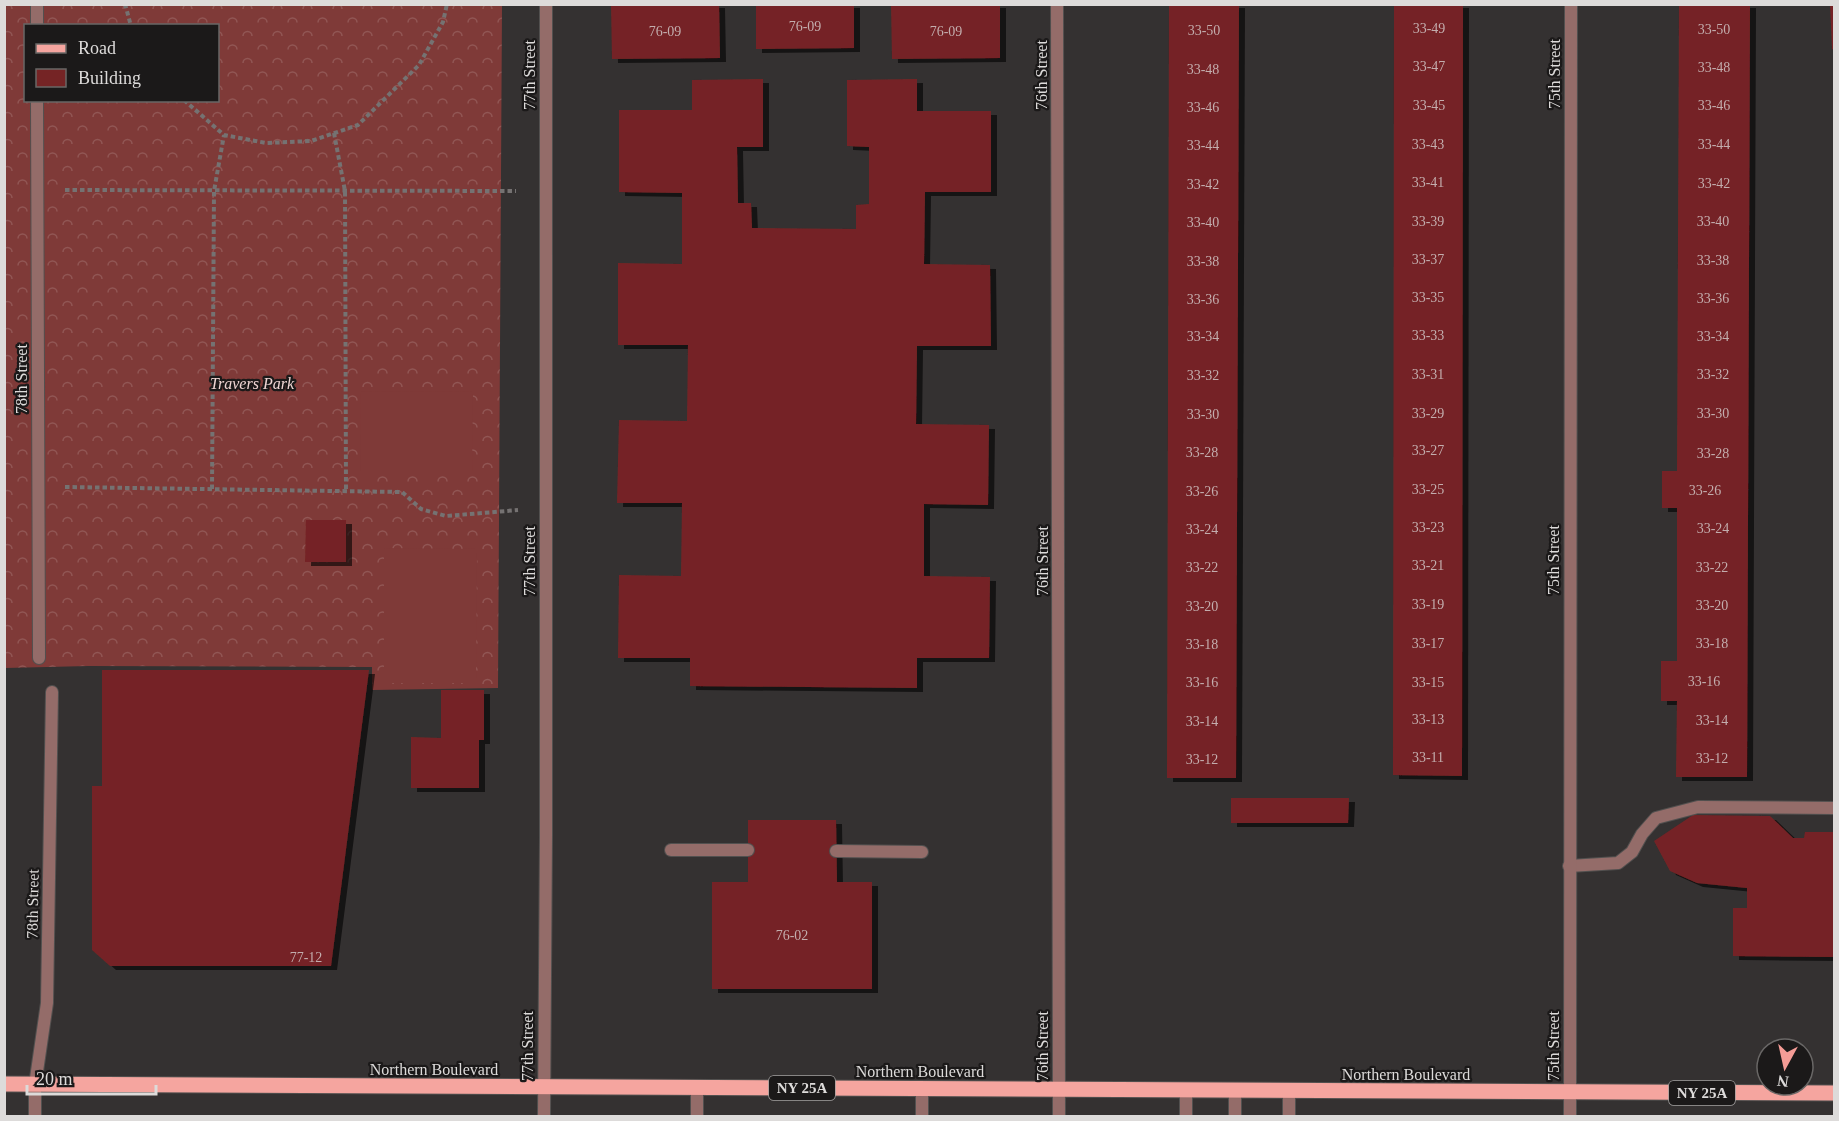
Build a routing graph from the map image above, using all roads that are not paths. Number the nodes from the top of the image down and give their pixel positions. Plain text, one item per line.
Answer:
1 (37, 4) edge
2 (546, 4) edge
3 (1057, 4) edge
4 (1571, 4) edge
5 (37, 24) edge
6 (37, 102) edge
7 (39, 658) dead end
8 (51, 692) dead end
9 (1834, 808) edge
10 (670, 850) dead end
11 (748, 850) dead end
12 (837, 851) dead end
13 (922, 852) dead end
14 (1569, 867) junction
15 (4, 1084) edge
16 (35, 1084) junction
17 (544, 1087) junction
18 (697, 1088) junction
19 (922, 1089) junction
20 (1059, 1090) junction
21 (1186, 1091) junction
22 (1235, 1091) junction
23 (1289, 1091) junction
24 (1569, 1092) junction
25 (1834, 1093) edge
26 (35, 1116) edge
27 (544, 1116) edge
28 (697, 1116) edge
29 (922, 1116) edge
30 (1059, 1116) edge
31 (1186, 1116) edge
32 (1235, 1116) edge
33 (1289, 1116) edge
34 (1570, 1116) edge

1 - 5 street
2 - 17 street, 77th Street
3 - 20 street, 76th Street
4 - 14 street, 75th Street
6 - 7 street, 78th Street
8 - 16 street, 78th Street
9 - 14 street
10 - 11 street
12 - 13 street
14 - 24 street, 75th Street
15 - 16 main road, Northern Boulevard / NY 25A
16 - 17 main road, Northern Boulevard / NY 25A
16 - 26 street, 78th Street
17 - 18 main road, Northern Boulevard / NY 25A
17 - 27 street, 77th Street
18 - 19 main road, Northern Boulevard / NY 25A
18 - 28 street
19 - 20 main road, Northern Boulevard / NY 25A
19 - 29 street
20 - 21 main road, Northern Boulevard / NY 25A
20 - 30 street, 76th Street
21 - 22 main road, Northern Boulevard / NY 25A
21 - 31 street
22 - 23 main road, Northern Boulevard / NY 25A
22 - 32 street
23 - 24 main road, Northern Boulevard / NY 25A
23 - 33 street
24 - 25 main road, Northern Boulevard / NY 25A
24 - 34 street, 75th Street

